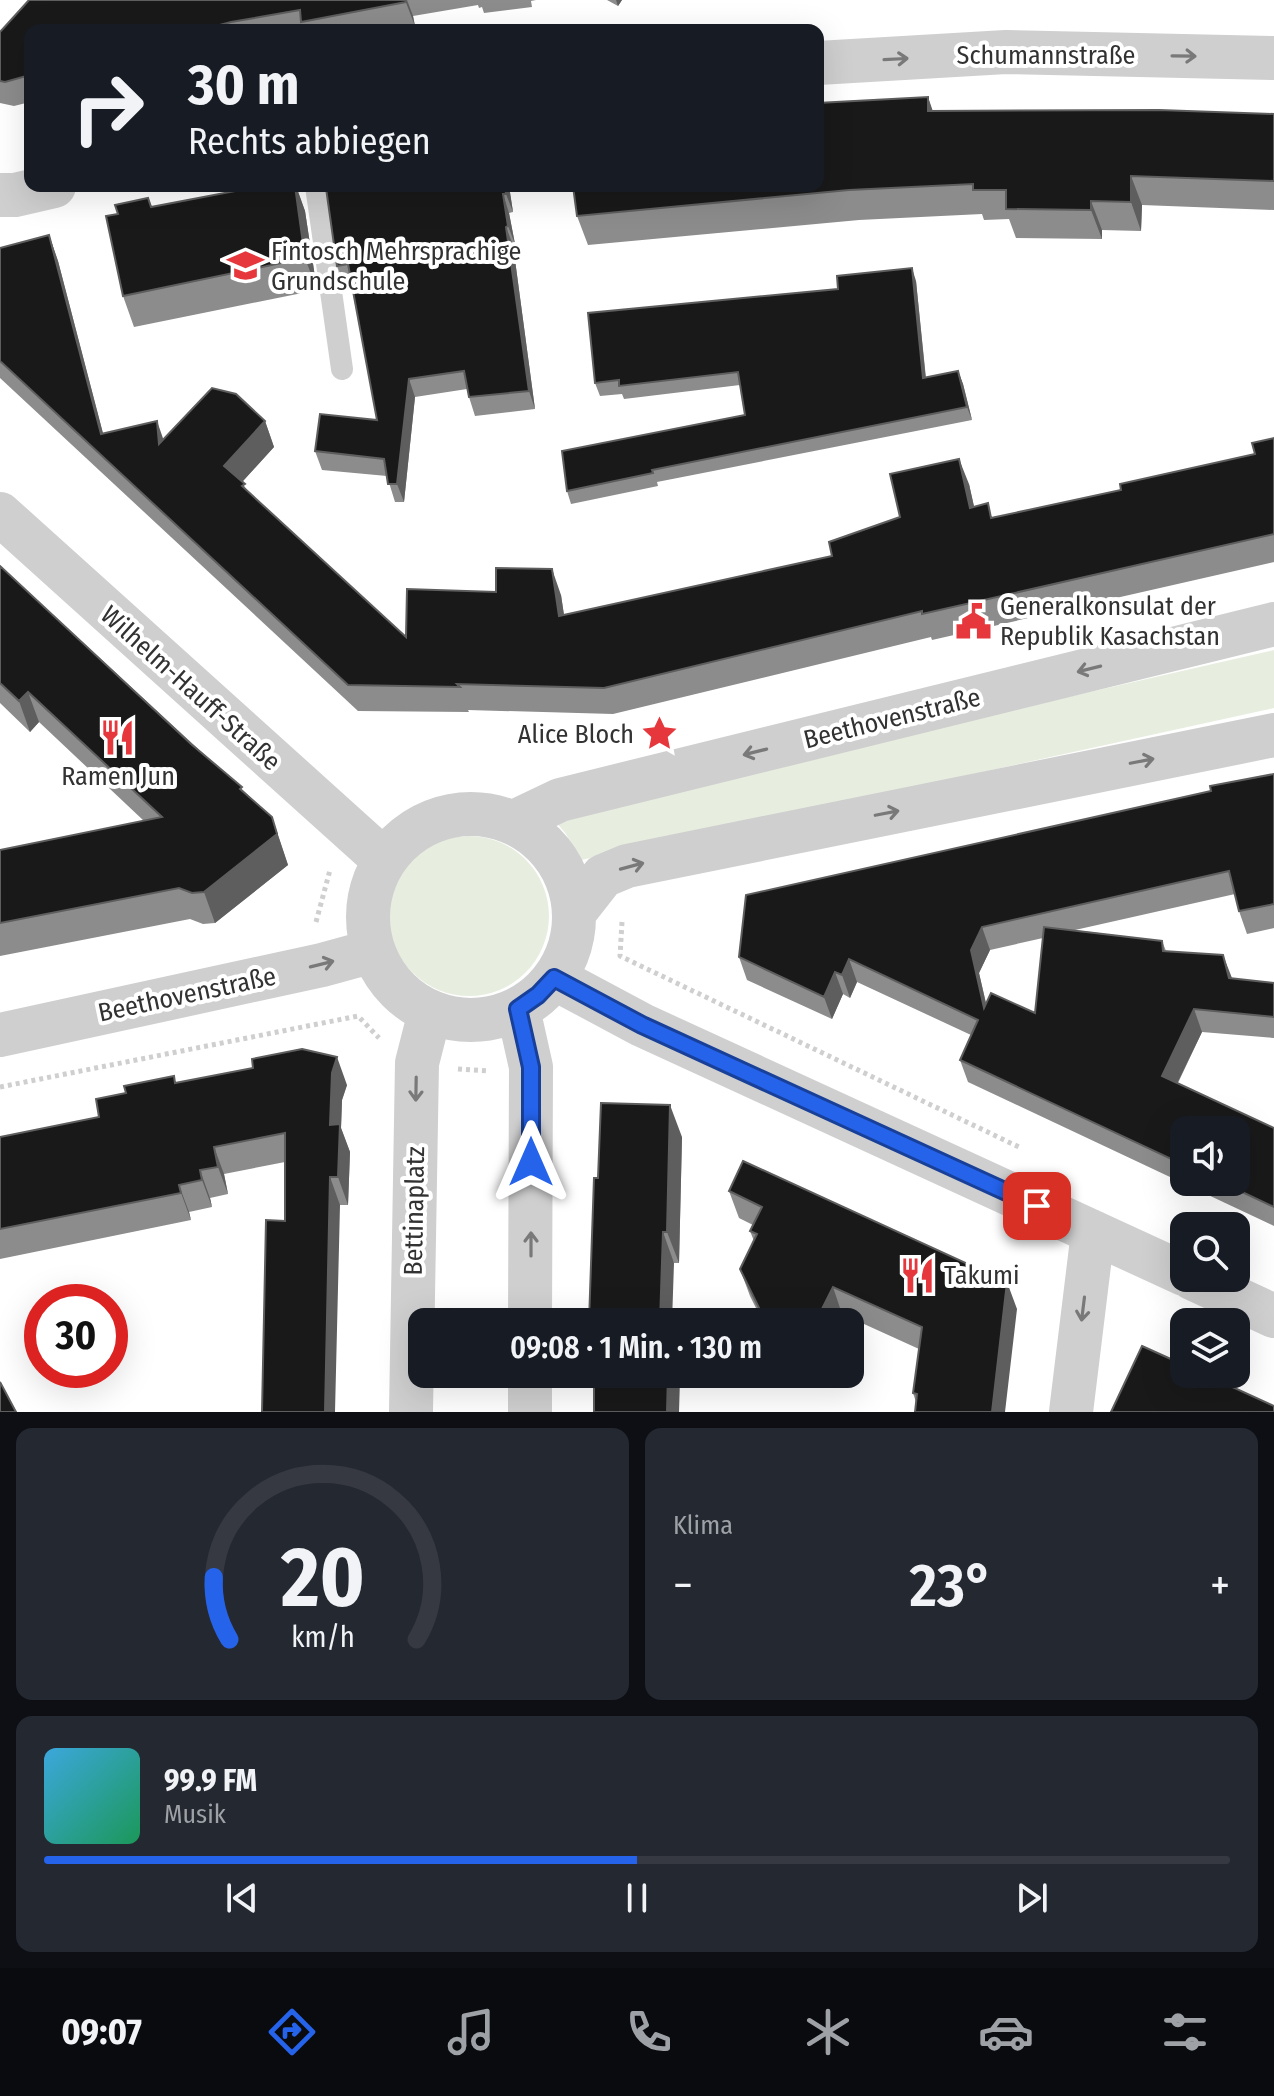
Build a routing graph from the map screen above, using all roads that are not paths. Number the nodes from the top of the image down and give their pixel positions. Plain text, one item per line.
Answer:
1 (1274, 58) edge
2 (824, 63) edge
3 (28, 192) edge
4 (317, 192) edge
5 (0, 195) edge
6 (342, 369) dead end
7 (0, 514) edge
8 (1274, 624) edge
9 (1274, 735) edge
10 (514, 822) junction
11 (384, 860) junction
12 (574, 913) junction
13 (373, 951) junction
14 (554, 978) junction
15 (518, 1009) junction
16 (430, 1012) junction
17 (0, 1035) edge
18 (1093, 1232) junction
19 (1170, 1268) edge
20 (1222, 1292) edge
21 (530, 1308) edge
22 (1274, 1316) edge
23 (530, 1388) edge
24 (411, 1412) edge
25 (530, 1412) edge
26 (1071, 1412) edge

2 -> 1 street, Schumannstraße
3 - 5 street
4 - 6 lane
7 - 11 street, Wilhelm-Hauff-Straße
8 -> 10 street, Beethovenstraße
12 -> 9 street
10 - 11 street
10 - 12 street
11 - 13 street
12 - 14 street
13 - 16 street
17 -> 13 street, Beethovenstraße
14 - 15 street
14 - 18 street
15 - 16 street
21 -> 15 street
16 -> 24 street, Bettinaplatz
18 - 19 street
18 -> 26 street
20 - 22 street
23 - 25 street

